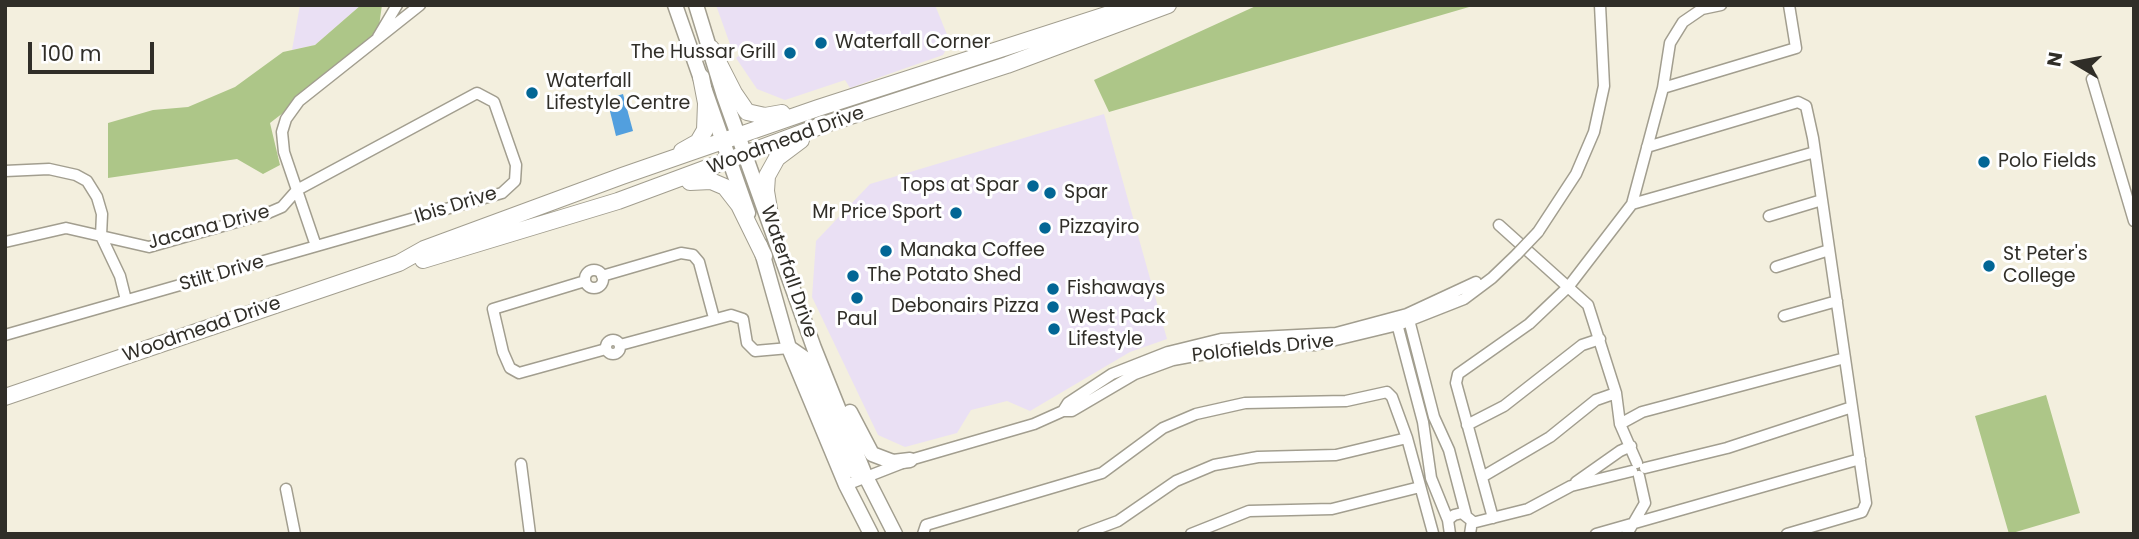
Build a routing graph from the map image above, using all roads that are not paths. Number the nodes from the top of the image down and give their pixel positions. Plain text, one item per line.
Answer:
1 (397, 5) edge
2 (420, 5) edge
3 (675, 5) edge
4 (696, 5) edge
5 (1137, 5) edge
6 (1168, 5) edge
7 (1600, 5) edge
8 (1721, 5) edge
9 (1789, 5) edge
10 (377, 40) junction
11 (711, 48) junction
12 (701, 77) junction
13 (2092, 79) dead end
14 (1663, 88) junction
15 (818, 108) junction
16 (823, 125) junction
17 (740, 137) junction
18 (723, 143) junction
19 (1647, 146) junction
20 (1815, 152) junction
21 (746, 155) junction
22 (730, 162) junction
23 (5, 171) edge
24 (622, 176) junction
25 (297, 190) junction
26 (1822, 200) junction
27 (618, 201) junction
28 (1632, 204) junction
29 (1769, 216) dead end
30 (2134, 221) edge
31 (1499, 225) dead end
32 (772, 227) junction
33 (101, 236) junction
34 (5, 243) edge
35 (316, 246) junction
36 (1829, 250) junction
37 (764, 256) junction
38 (399, 263) junction
39 (1776, 267) dead end
40 (1569, 286) junction
41 (127, 300) junction
42 (1836, 301) junction
43 (1784, 316) dead end
44 (714, 318) junction
45 (1402, 319) junction
46 (5, 335) edge
47 (1600, 339) junction
48 (789, 348) junction
49 (814, 348) junction
50 (1845, 358) junction
51 (1616, 393) junction
52 (5, 397) edge
53 (1852, 407) junction
54 (1429, 420) junction
55 (1620, 424) junction
56 (1467, 425) junction
57 (1407, 438) junction
58 (1631, 446) junction
59 (1449, 450) junction
60 (1426, 458) junction
61 (1860, 459) junction
62 (910, 460) junction
63 (521, 464) dead end
64 (1638, 469) junction
65 (1482, 477) junction
66 (856, 480) junction
67 (1571, 486) junction
68 (1420, 487) junction
69 (286, 489) dead end
70 (1493, 518) junction
71 (1635, 522) junction
72 (1469, 524) edge
73 (1449, 528) edge
74 (1432, 533) edge
75 (295, 534) edge
76 (530, 534) edge
77 (871, 534) edge
78 (885, 534) edge
79 (895, 534) edge
80 (923, 534) edge
81 (1083, 534) edge
82 (1191, 534) edge
83 (1596, 534) edge
84 (1627, 534) edge
85 (1787, 534) edge

1 - 10 street
2 - 10 street
3 - 12 main road, Waterfall Drive
4 - 11 main road, Waterfall Drive
5 - 15 main road, Woodmead Drive
6 - 16 main road, Woodmead Drive
7 - 45 street, Polofields Drive, bridge
8 - 14 street
9 - 14 street
10 - 25 street
11 - 15 main road
11 - 17 main road, Waterfall Drive
12 - 18 main road, Waterfall Drive
12 - 24 main road
13 - 30 street
14 - 19 street
15 - 17 main road, Woodmead Drive
16 - 21 main road, Woodmead Drive
16 - 32 main road
17 - 18 main road, Woodmead Drive
17 - 21 main road, Waterfall Drive
18 - 22 main road, Waterfall Drive
18 - 24 main road, Woodmead Drive
19 - 20 street
19 - 28 street
20 - 26 street
20 - 28 street
21 - 22 main road, Woodmead Drive
21 - 32 main road, Waterfall Drive
22 - 27 main road, Woodmead Drive
22 - 37 main road, Waterfall Drive
23 - 33 street
24 - 38 main road, Woodmead Drive
25 - 33 street, Jacana Drive
25 - 35 street
25 - 35 street, Ibis Drive
26 - 29 street
26 - 36 street
27 - 37 main road
27 - 38 main road, Woodmead Drive
28 - 40 street
31 - 40 street
32 - 49 main road, Waterfall Drive
33 - 34 street, Jacana Drive
33 - 41 street
35 - 41 street, Stilt Drive
36 - 39 street
36 - 42 street
37 - 48 main road, Waterfall Drive
38 - 52 main road, Woodmead Drive
40 - 47 street
40 - 56 street
41 - 46 street, Stilt Drive
42 - 43 street
42 - 50 street
44 - 44 street
44 - 48 street
45 - 54 street
45 - 62 street, Polofields Drive
47 - 51 street
47 - 56 street
48 - 66 main road, Waterfall Drive
49 - 62 main road
49 - 66 main road, Waterfall Drive
50 - 53 street
50 - 55 street
51 - 55 street
51 - 65 street
53 - 61 street
53 - 64 street
54 - 59 street
54 - 60 street
55 - 58 street
56 - 65 street
57 - 68 street
57 - 80 street
57 - 81 street
58 - 64 street
58 - 67 street
59 - 60 street
59 - 72 street
60 - 73 street
61 - 71 street
61 - 85 street
62 - 66 street, Polofields Drive
63 - 76 street
64 - 67 street
64 - 71 street
65 - 70 street
66 - 77 main road, Waterfall Drive
66 - 78 main road
66 - 79 main road, Waterfall Drive
67 - 70 street
68 - 74 street
68 - 82 street
69 - 75 street
70 - 72 street
71 - 83 street
71 - 84 street
72 - 73 street
73 - 74 street

